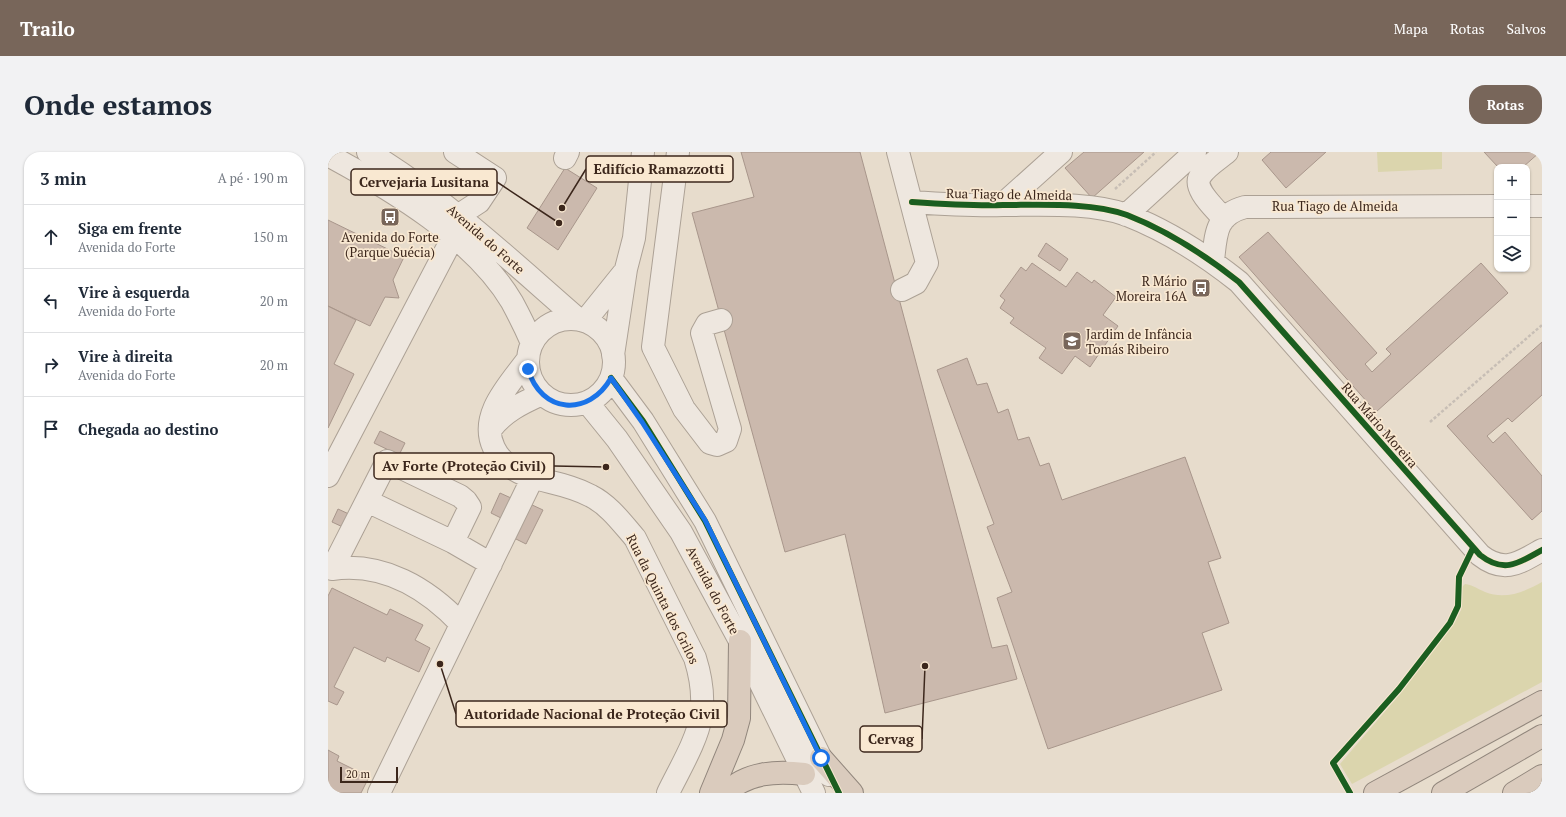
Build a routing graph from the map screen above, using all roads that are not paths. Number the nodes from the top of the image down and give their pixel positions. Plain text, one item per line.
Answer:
1 (368, 152) edge
2 (455, 152) edge
3 (643, 152) edge
4 (678, 152) edge
5 (898, 152) edge
6 (1061, 152) edge
7 (1196, 152) edge
8 (1227, 152) edge
9 (328, 155) edge
10 (912, 202) junction
11 (1002, 205) junction
12 (1494, 206) edge
13 (1530, 206) edge
14 (1542, 206) edge
15 (459, 215) junction
16 (1126, 215) junction
17 (1224, 219) junction
18 (453, 237) junction
19 (1213, 261) junction
20 (626, 269) junction
21 (902, 290) dead end
22 (721, 320) dead end
23 (582, 321) junction
24 (530, 351) junction
25 (613, 355) junction
26 (611, 378) junction
27 (542, 394) junction
28 (587, 402) junction
29 (489, 431) junction
30 (328, 476) edge
31 (533, 477) junction
32 (367, 501) junction
33 (453, 542) junction
34 (1542, 550) edge
35 (491, 564) junction
36 (462, 624) junction
37 (740, 641) junction
38 (1542, 702) edge
39 (1542, 736) edge
40 (821, 758) junction
41 (804, 774) junction
42 (1542, 776) edge
43 (836, 788) edge
44 (379, 793) edge
45 (668, 793) edge
46 (711, 793) edge
47 (726, 793) edge
48 (814, 793) edge
49 (852, 793) edge
50 (1375, 793) edge
51 (1443, 793) edge
52 (1514, 793) edge

1 - 15 street, Avenida do Forte
2 - 15 street
3 - 20 street
4 - 22 street
5 - 10 street
6 - 11 street
7 - 16 street
8 - 17 street
9 - 18 street, Avenida do Forte
10 - 11 street, Rua Tiago de Almeida
10 - 21 street
11 - 16 street, Rua Tiago de Almeida
12 - 17 street, Rua Tiago de Almeida
13 - 14 street
15 - 23 street, Avenida do Forte
16 - 19 street, Rua Tiago de Almeida
17 - 19 street
18 - 24 street, Avenida do Forte
18 - 30 street
19 - 34 street, Rua Mário Moreira
20 - 23 street
20 - 25 street
23 - 24 street
23 - 25 street, Avenida do Forte
24 - 27 street, Avenida do Forte
24 - 29 street
25 - 26 street, Avenida do Forte
26 - 28 street, Avenida do Forte
26 - 40 street, Avenida do Forte
27 - 28 street, Avenida do Forte
27 - 29 street
28 - 37 street, Avenida do Forte
29 - 31 street, Rua da Quinta dos Grilos
31 - 35 street
31 - 45 street, Rua da Quinta dos Grilos
32 - 33 street
32 - 33 street
32 - 36 street
33 - 35 street
35 - 36 street
36 - 44 street
37 - 41 street, Avenida do Forte
37 - 46 highway
38 - 50 highway
39 - 51 highway
40 - 43 street, Avenida do Forte
40 - 49 highway
41 - 43 street
41 - 47 highway
41 - 48 street, Avenida do Forte
42 - 52 highway

